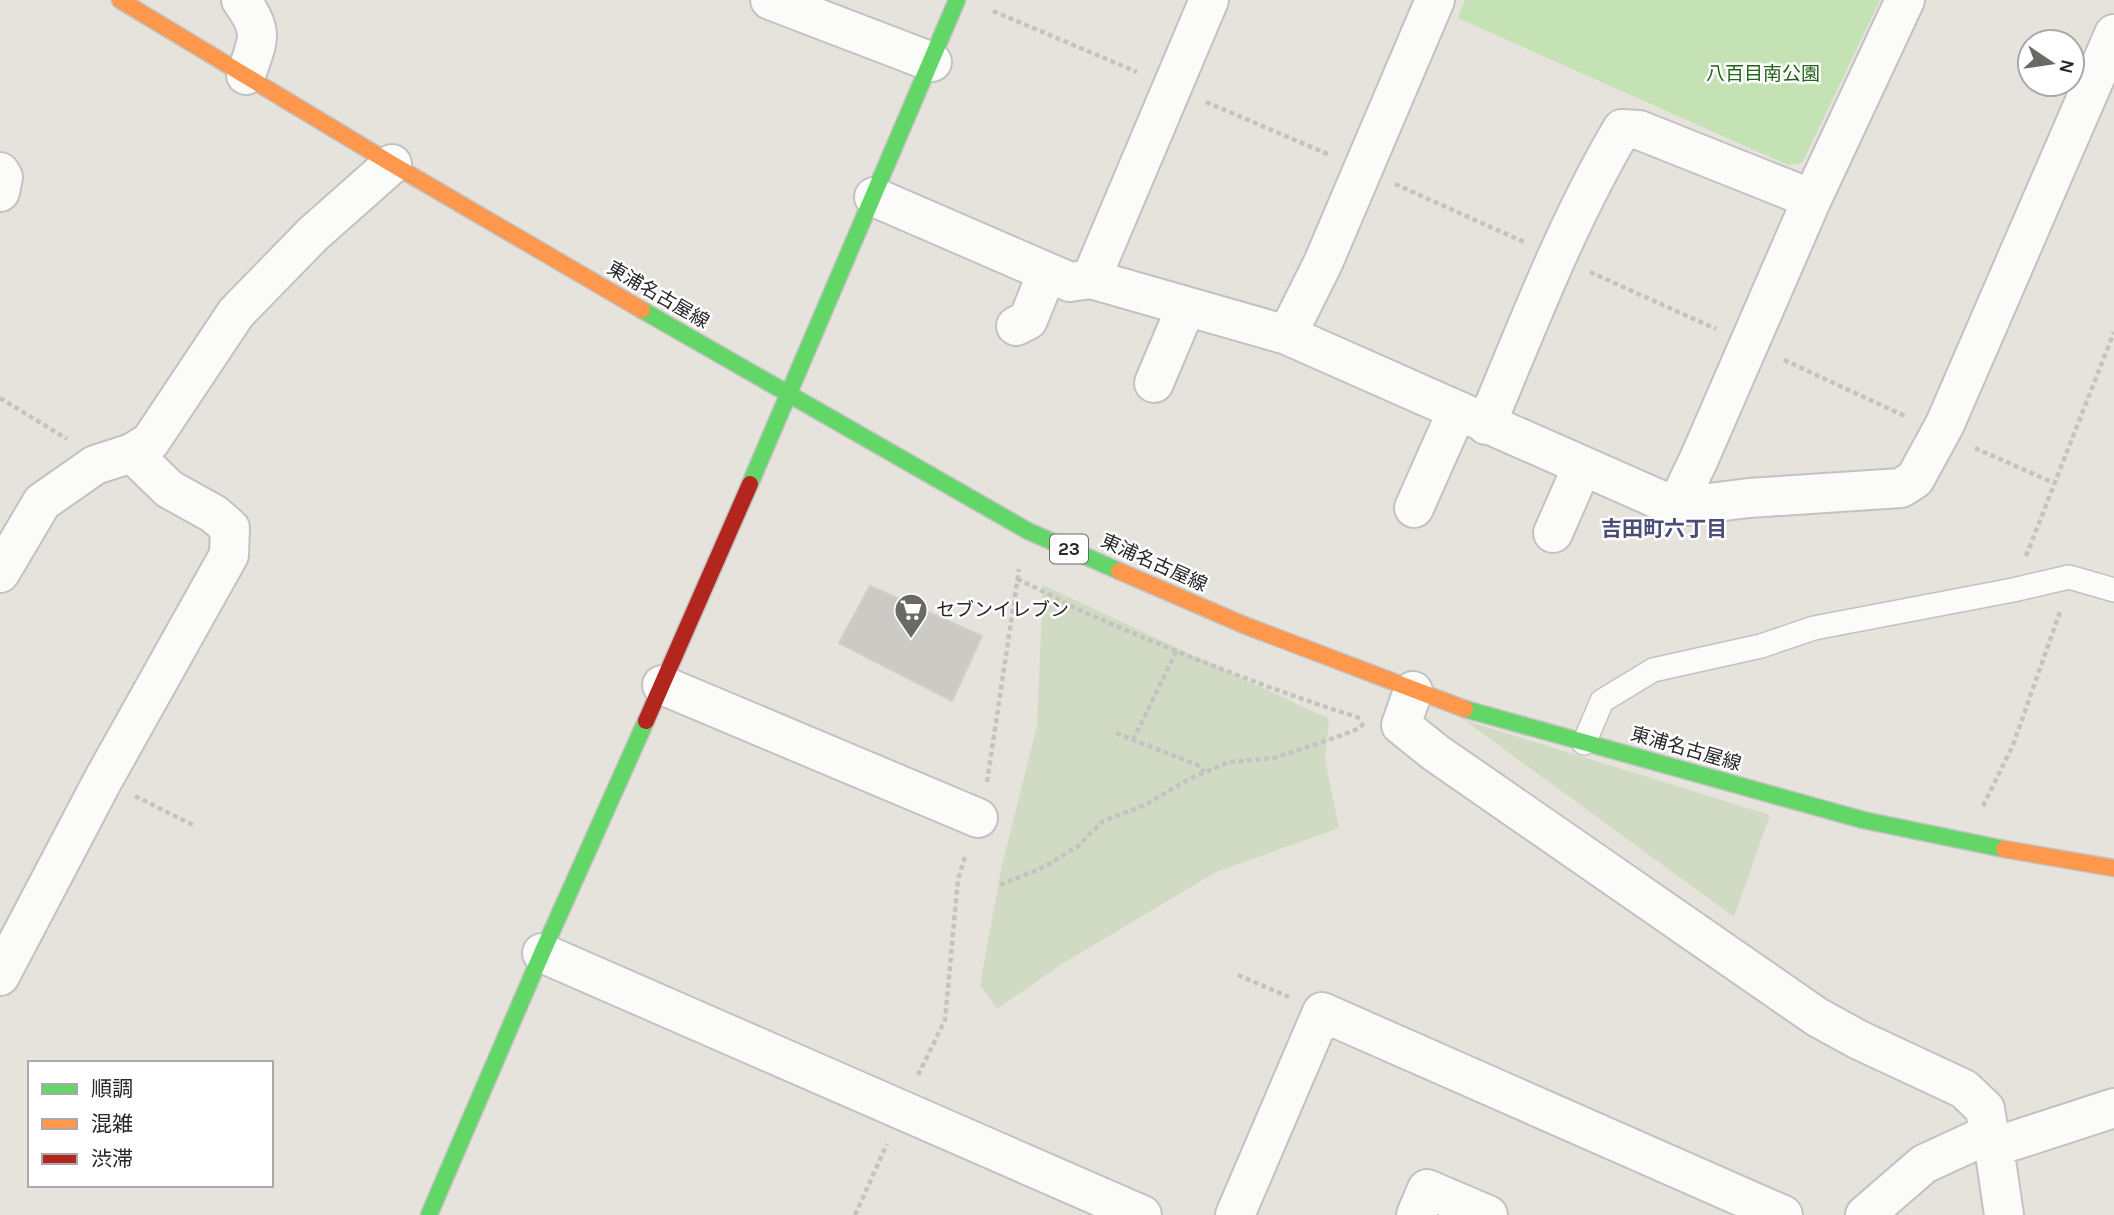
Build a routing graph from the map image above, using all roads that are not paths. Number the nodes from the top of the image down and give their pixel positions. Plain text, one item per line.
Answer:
1 (120, 0) edge
2 (241, 0) edge
3 (770, 0) edge
4 (957, 0) edge
5 (1209, 0) edge
6 (1435, 0) edge
7 (1905, 0) edge
8 (2114, 34) edge
9 (932, 62) junction
10 (246, 75) junction
11 (392, 164) junction
12 (0, 172) edge
13 (0, 192) edge
14 (873, 197) junction
15 (1812, 199) junction
16 (1047, 273) junction
17 (1091, 279) junction
18 (1186, 307) junction
19 (1016, 326) dead end
20 (1287, 335) junction
21 (1154, 383) dead end
22 (787, 395) junction
23 (1471, 418) junction
24 (132, 453) junction
25 (1582, 467) junction
26 (1676, 507) junction
27 (1414, 508) dead end
28 (1553, 533) dead end
29 (0, 573) edge
30 (2114, 590) edge
31 (662, 685) junction
32 (1413, 691) junction
33 (1584, 743) junction
34 (978, 818) road end
35 (2114, 868) edge
36 (542, 953) junction
37 (0, 976) edge
38 (2114, 1108) edge
39 (1992, 1140) junction
40 (429, 1215) edge
41 (1142, 1215) edge
42 (1235, 1215) edge
43 (1416, 1215) edge
44 (1488, 1215) edge
45 (1783, 1215) edge
46 (1864, 1215) edge
47 (2004, 1215) edge

1 - 10 main road, 東浦名古屋線 / 23
2 - 10 street
3 - 9 street
4 - 9 main road
5 - 17 street
6 - 20 street
7 - 15 street
8 - 26 street
9 - 14 main road
10 - 11 main road, 東浦名古屋線 / 23
11 - 22 main road, 東浦名古屋線 / 23
11 - 24 street
12 - 13 street
14 - 16 street
14 - 22 main road
15 - 23 street
15 - 26 street
16 - 17 street
16 - 19 street
17 - 18 street
18 - 20 street
18 - 21 street
20 - 23 street
22 - 31 main road
22 - 32 main road, 東浦名古屋線 / 23
23 - 25 street
23 - 27 street
24 - 29 street
24 - 37 street
25 - 26 street
25 - 28 street
30 - 33 lane
31 - 34 street
31 - 36 main road
32 - 33 main road, 東浦名古屋線 / 23
32 - 39 street
33 - 35 main road, 東浦名古屋線 / 23
36 - 40 main road
36 - 41 street
38 - 39 street
39 - 46 street
39 - 47 street
42 - 45 street
43 - 44 street

